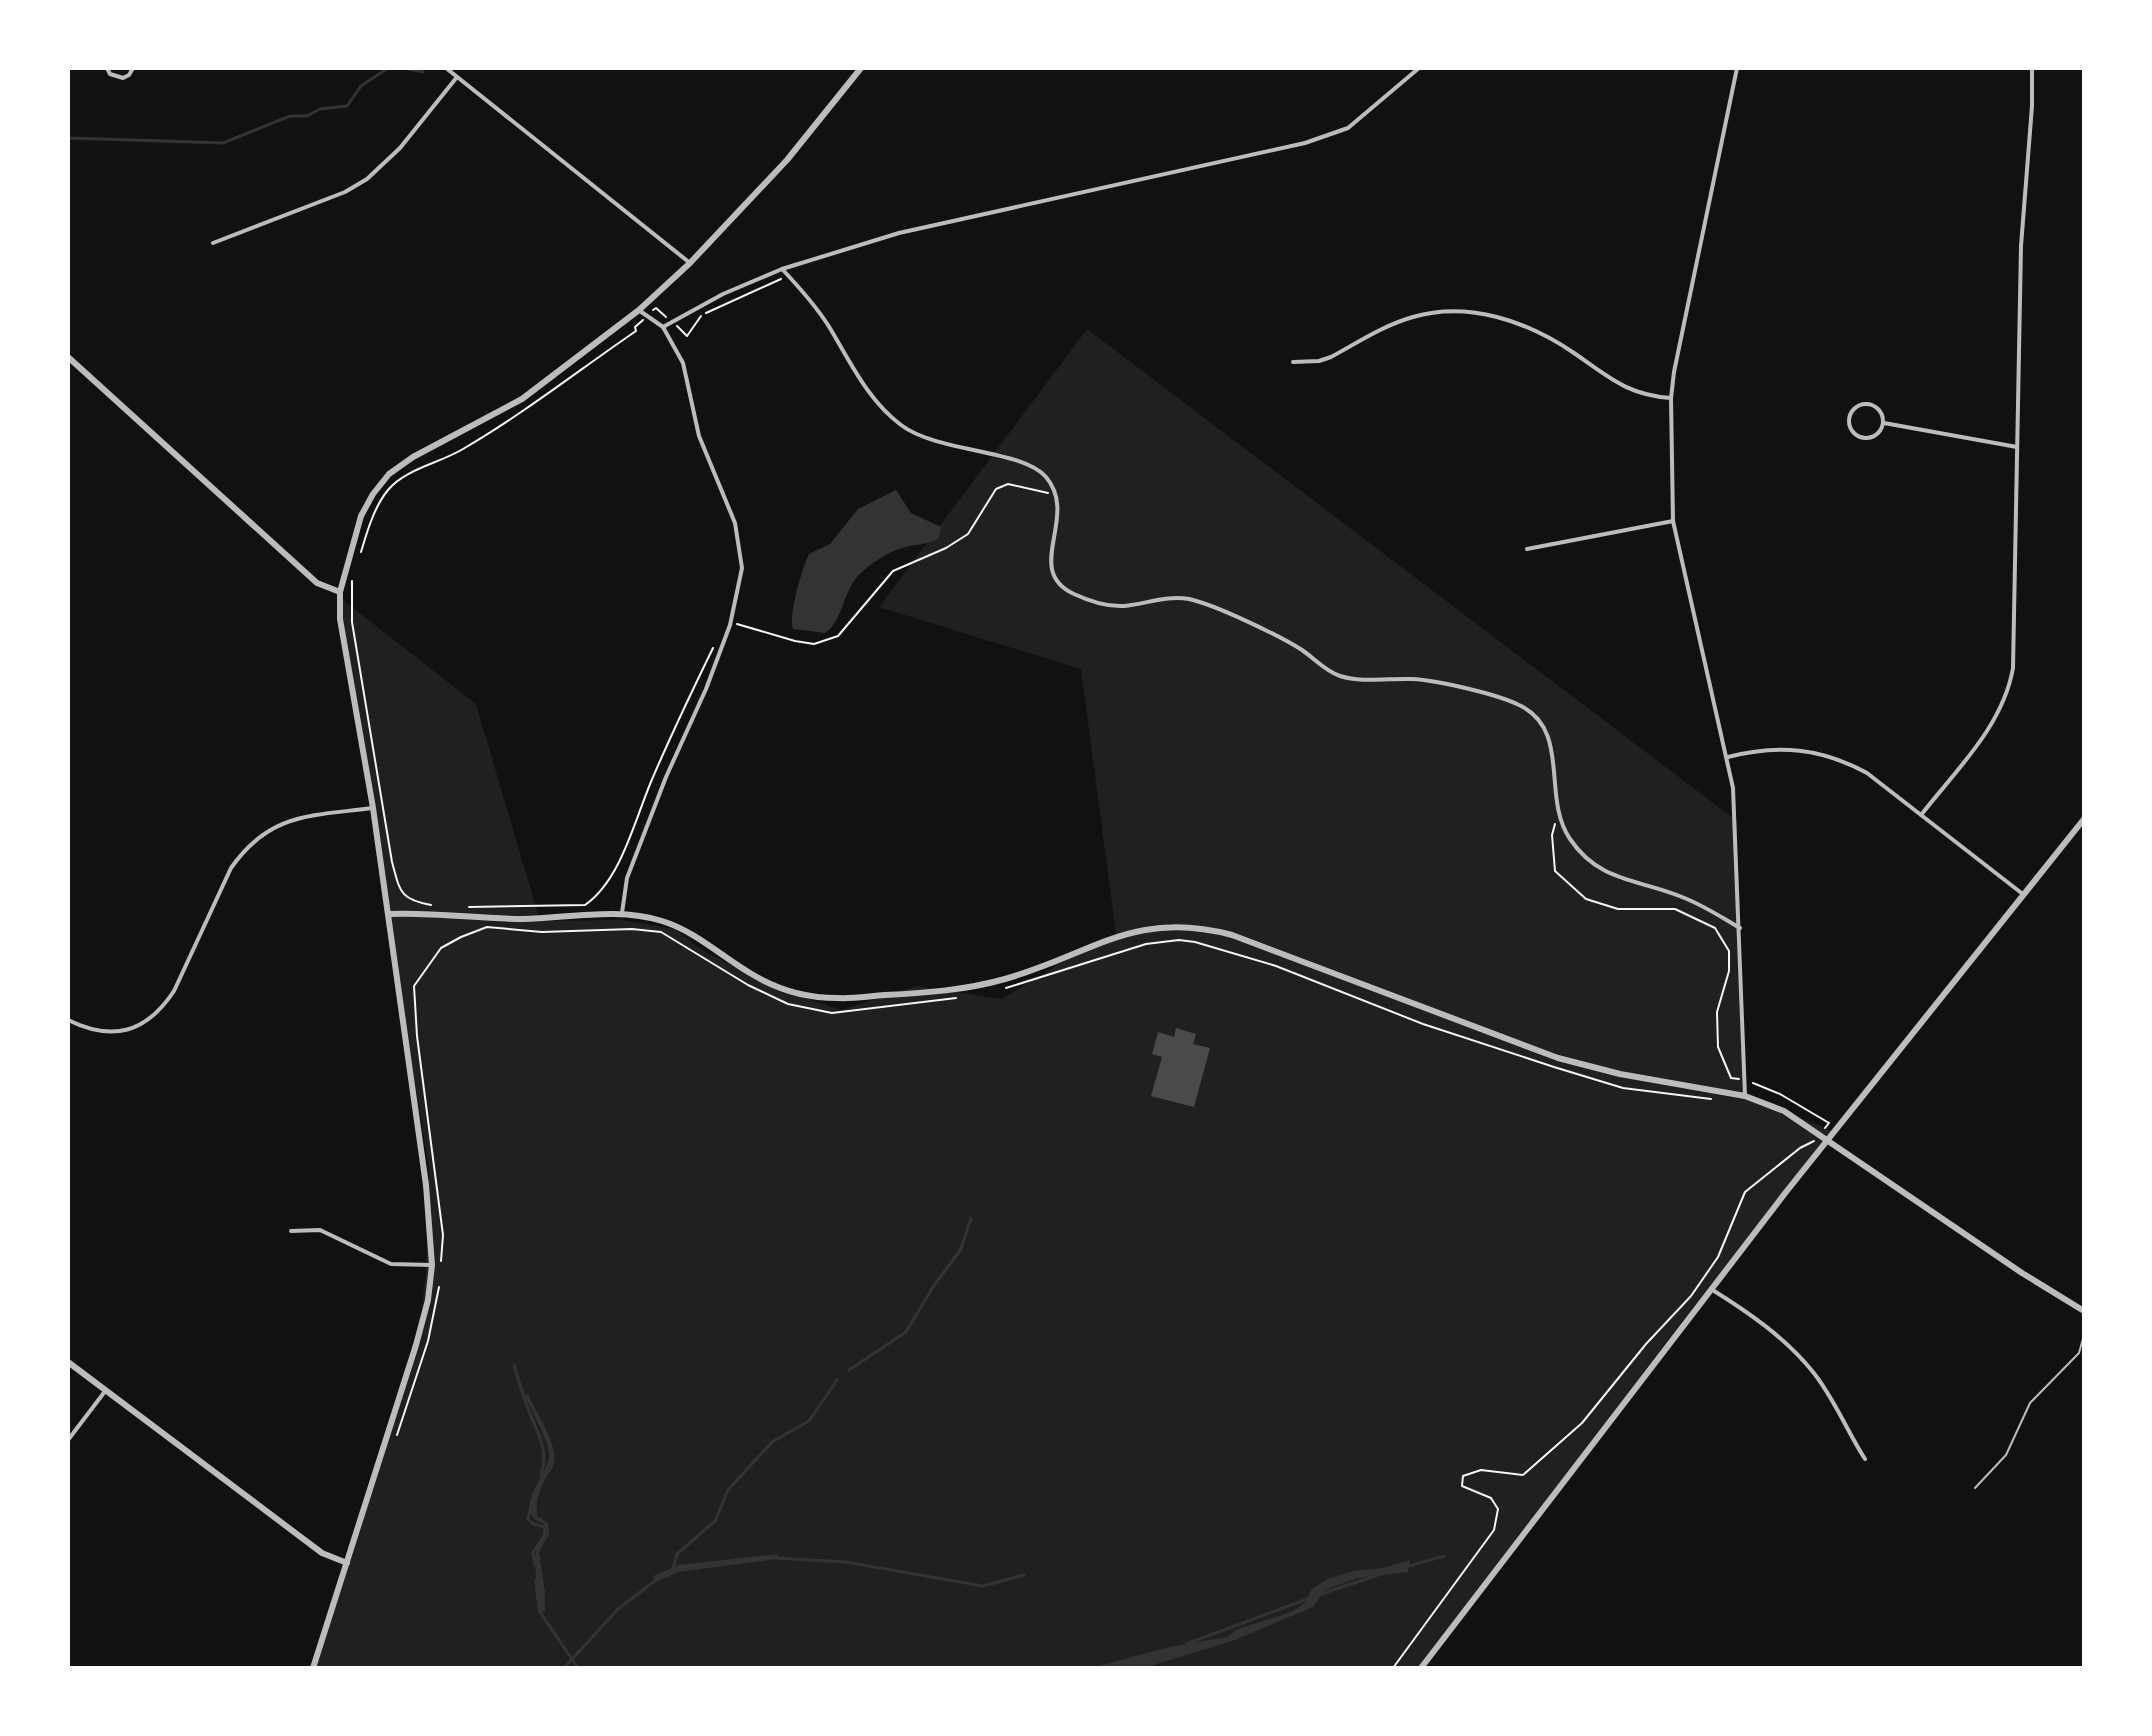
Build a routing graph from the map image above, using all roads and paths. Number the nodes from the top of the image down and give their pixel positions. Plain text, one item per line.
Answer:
1 (107, 68) edge
2 (133, 68) edge
3 (446, 68) edge
4 (861, 68) edge
5 (1419, 68) edge
6 (1737, 68) edge
7 (2032, 68) edge
8 (457, 77) junction
9 (213, 243) dead end
10 (690, 263) junction
11 (782, 269) junction
12 (789, 276) junction
13 (639, 310) junction
14 (647, 316) junction
15 (672, 322) junction
16 (663, 327) junction
17 (68, 357) edge
18 (1293, 362) dead end
19 (1671, 398) junction
20 (1884, 423) junction
21 (2017, 447) junction
22 (1056, 496) junction
23 (1673, 521) junction
24 (1527, 549) dead end
25 (360, 553) dead end
26 (352, 580) dead end
27 (340, 592) junction
28 (731, 622) junction
29 (714, 645) dead end
30 (1728, 757) junction
31 (373, 808) junction
32 (1558, 814) junction
33 (1921, 815) junction
34 (2084, 819) edge
35 (2024, 895) junction
36 (440, 907) dead end
37 (465, 907) dead end
38 (390, 914) junction
39 (622, 915) junction
40 (1740, 928) junction
41 (995, 990) dead end
42 (964, 997) dead end
43 (68, 1020) edge
44 (1745, 1080) junction
45 (1745, 1096) junction
46 (1720, 1101) dead end
47 (1804, 1133) dead end
48 (1820, 1135) junction
49 (1828, 1140) junction
50 (1814, 1142) junction
51 (291, 1231) dead end
52 (436, 1265) junction
53 (439, 1278) dead end
54 (1711, 1289) junction
55 (2084, 1311) edge
56 (2084, 1335) edge
57 (68, 1362) edge
58 (106, 1390) junction
59 (396, 1438) dead end
60 (68, 1440) edge
61 (1865, 1459) dead end
62 (1975, 1488) dead end
63 (347, 1563) junction
64 (1423, 1667) edge
65 (313, 1668) edge
66 (1393, 1668) edge

1 - 2 street
3 - 8 street
4 - 10 street
5 - 11 street
6 - 19 street
7 - 21 street
8 - 9 street
8 - 10 street
10 - 13 street
11 - 12 street
11 - 15 street
12 - 15 path
12 - 22 street
13 - 14 street
13 - 27 street
14 - 15 path
14 - 16 street
14 - 25 path
15 - 16 street
16 - 28 street
17 - 27 street
18 - 19 street
19 - 23 street
20 - 20 street
20 - 21 street
21 - 33 street
22 - 28 path
22 - 32 street
23 - 24 street
23 - 30 street
26 - 36 path
27 - 31 street
28 - 39 street
29 - 37 path
30 - 33 street
30 - 40 street
31 - 38 street
31 - 43 street
32 - 40 street
32 - 44 path
33 - 35 street
34 - 35 street
35 - 49 street
38 - 39 street
38 - 52 street
39 - 45 street
40 - 44 street
41 - 46 path
42 - 52 path
44 - 45 street
44 - 48 path
45 - 48 street
47 - 50 path
48 - 49 street
48 - 50 path
49 - 54 street
49 - 55 street
50 - 66 path
51 - 52 street
52 - 63 street
53 - 59 path
54 - 61 street
54 - 64 street
56 - 62 lane
57 - 58 street
58 - 60 street
58 - 63 street
63 - 65 street

